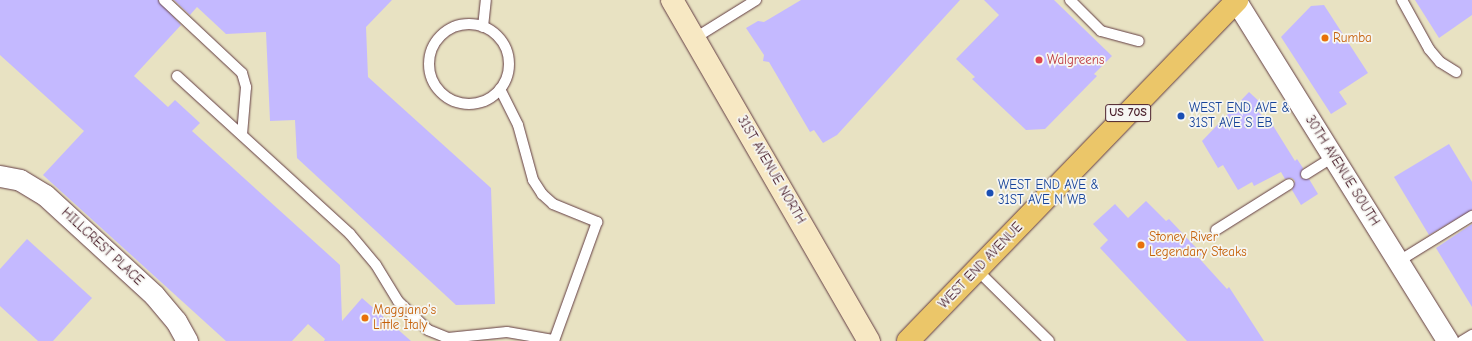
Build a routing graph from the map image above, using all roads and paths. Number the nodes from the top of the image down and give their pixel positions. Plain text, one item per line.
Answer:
1 (164, 0) edge
2 (486, 0) edge
3 (672, 0) edge
4 (756, 0) edge
5 (1070, 0) edge
6 (1402, 0) edge
7 (1237, 1) edge
8 (483, 27) junction
9 (695, 38) junction
10 (1139, 41) dead end
11 (1456, 72) dead end
12 (177, 76) dead end
13 (500, 89) junction
14 (242, 135) junction
15 (1333, 157) junction
16 (1306, 174) dead end
17 (0, 176) edge
18 (1289, 184) dead end
19 (1472, 216) edge
20 (1216, 230) dead end
21 (1399, 261) junction
22 (977, 270) junction
23 (1472, 335) edge
24 (187, 341) edge
25 (554, 341) edge
26 (869, 341) edge
27 (908, 341) edge
28 (1049, 341) edge
29 (1448, 341) edge
30 (1462, 341) edge

1 - 14 lane
2 - 8 lane
3 - 9 main road, 31ST AVENUE NORTH
4 - 9 lane
5 - 10 lane
6 - 11 lane
7 - 15 street, 30TH AVENUE SOUTH
7 - 22 main road, WEST END AVENUE / US 70S
8 - 13 lane
8 - 13 lane
9 - 26 main road, 31ST AVENUE NORTH
12 - 14 lane
13 - 25 lane
14 - 25 lane
15 - 16 lane
15 - 21 street, 30TH AVENUE SOUTH
17 - 24 street, HILLCREST PLACE
18 - 20 lane
19 - 21 lane
21 - 29 street, 30TH AVENUE SOUTH
22 - 27 main road, WEST END AVENUE / US 70S
22 - 28 lane
23 - 30 lane

